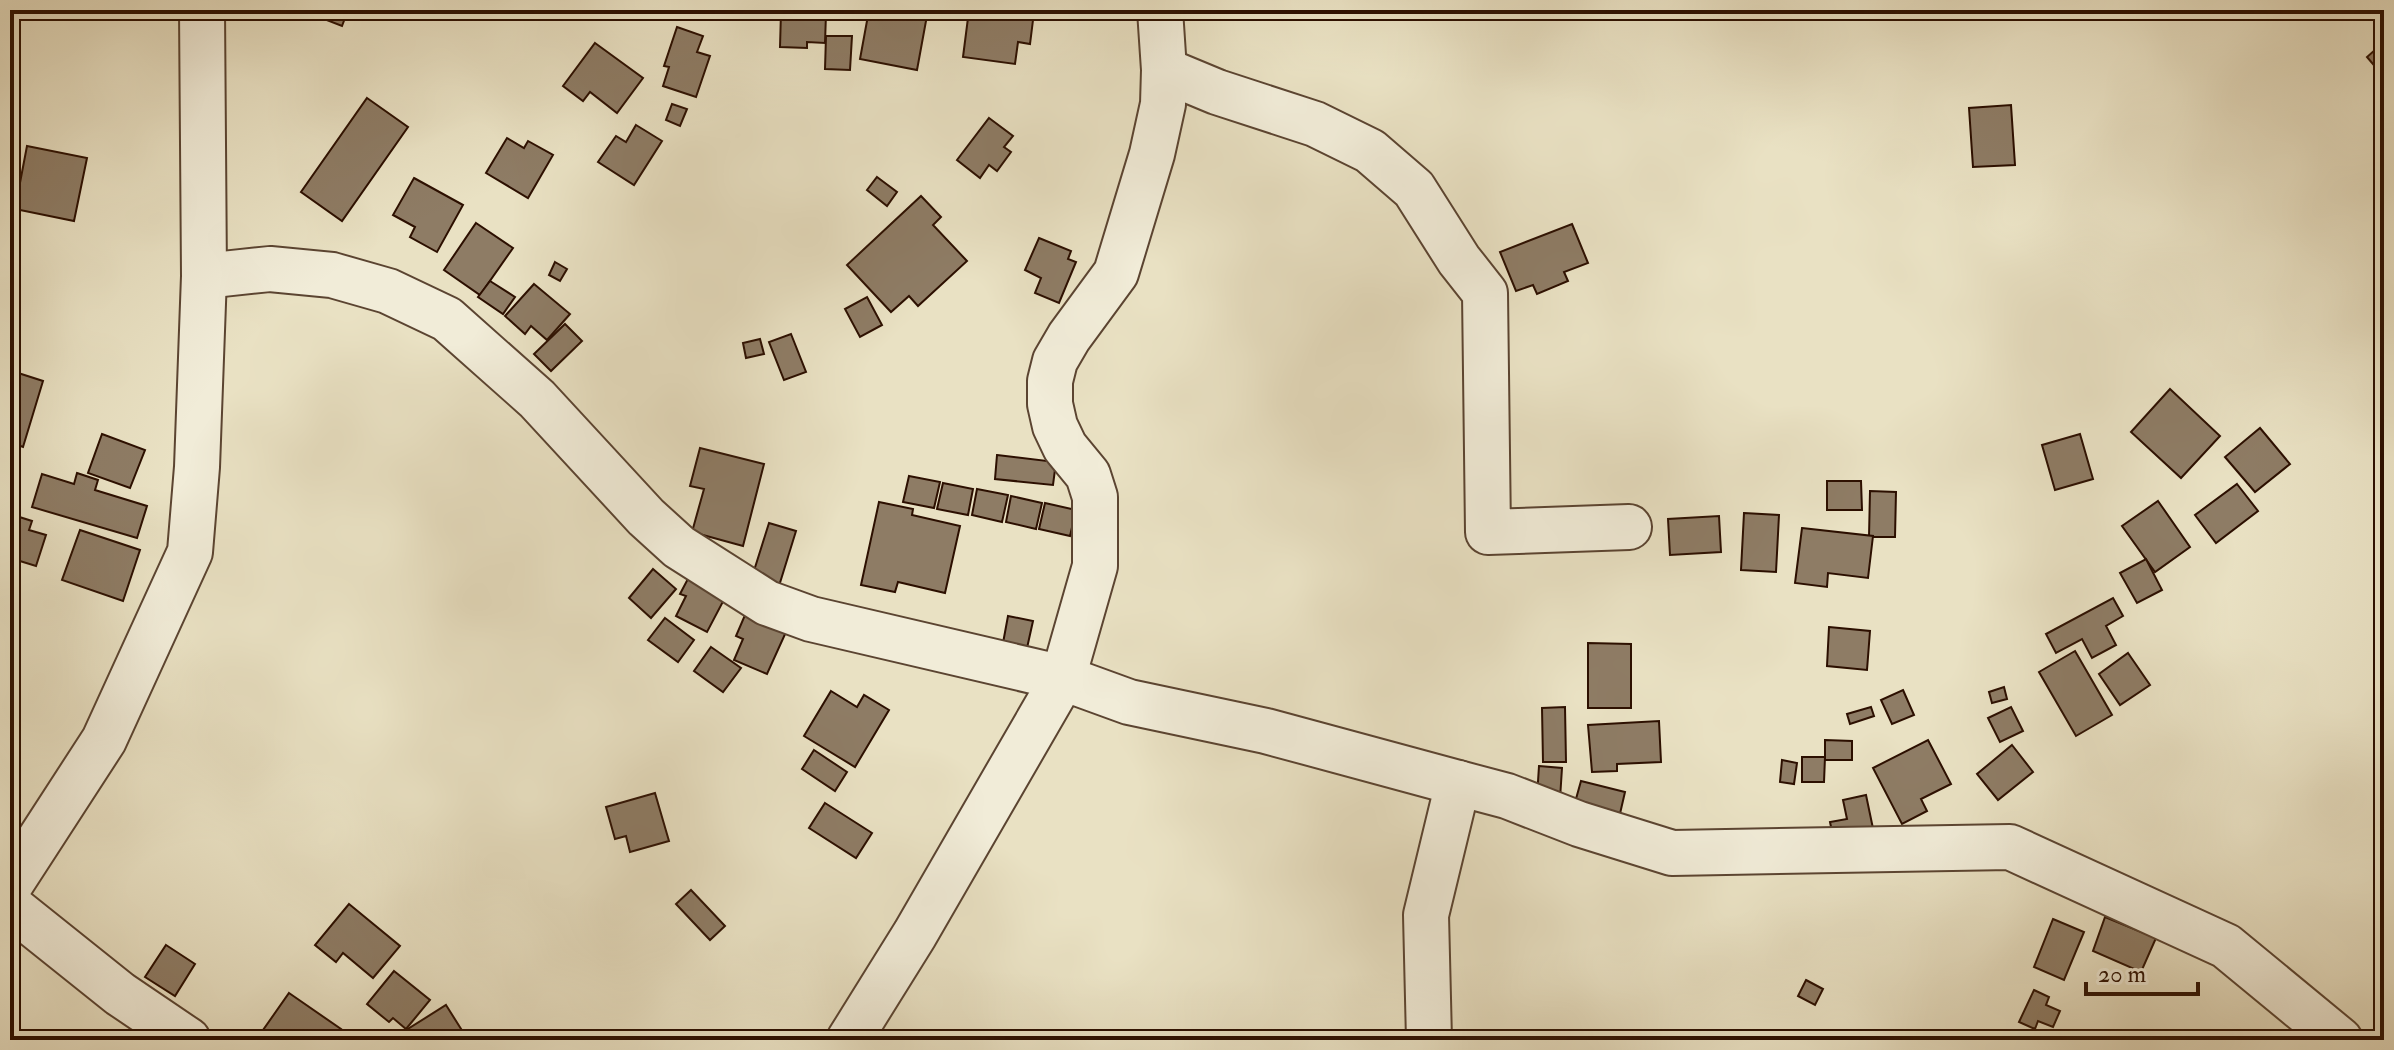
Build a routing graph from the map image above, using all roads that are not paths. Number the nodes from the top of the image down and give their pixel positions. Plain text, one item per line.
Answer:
1 (202, 10) edge
2 (1160, 10) edge
3 (1164, 70) junction
4 (204, 276) junction
5 (1629, 527) dead end
6 (1063, 678) junction
7 (1458, 783) junction
8 (10, 885) edge
9 (10, 906) edge
10 (188, 1040) edge
11 (849, 1040) edge
12 (1429, 1040) edge
13 (2340, 1040) edge

1 - 4 street
2 - 3 street
3 - 5 street
3 - 6 street
4 - 6 street
4 - 8 street
6 - 7 street
6 - 11 street
7 - 12 street
7 - 13 street
9 - 10 street

